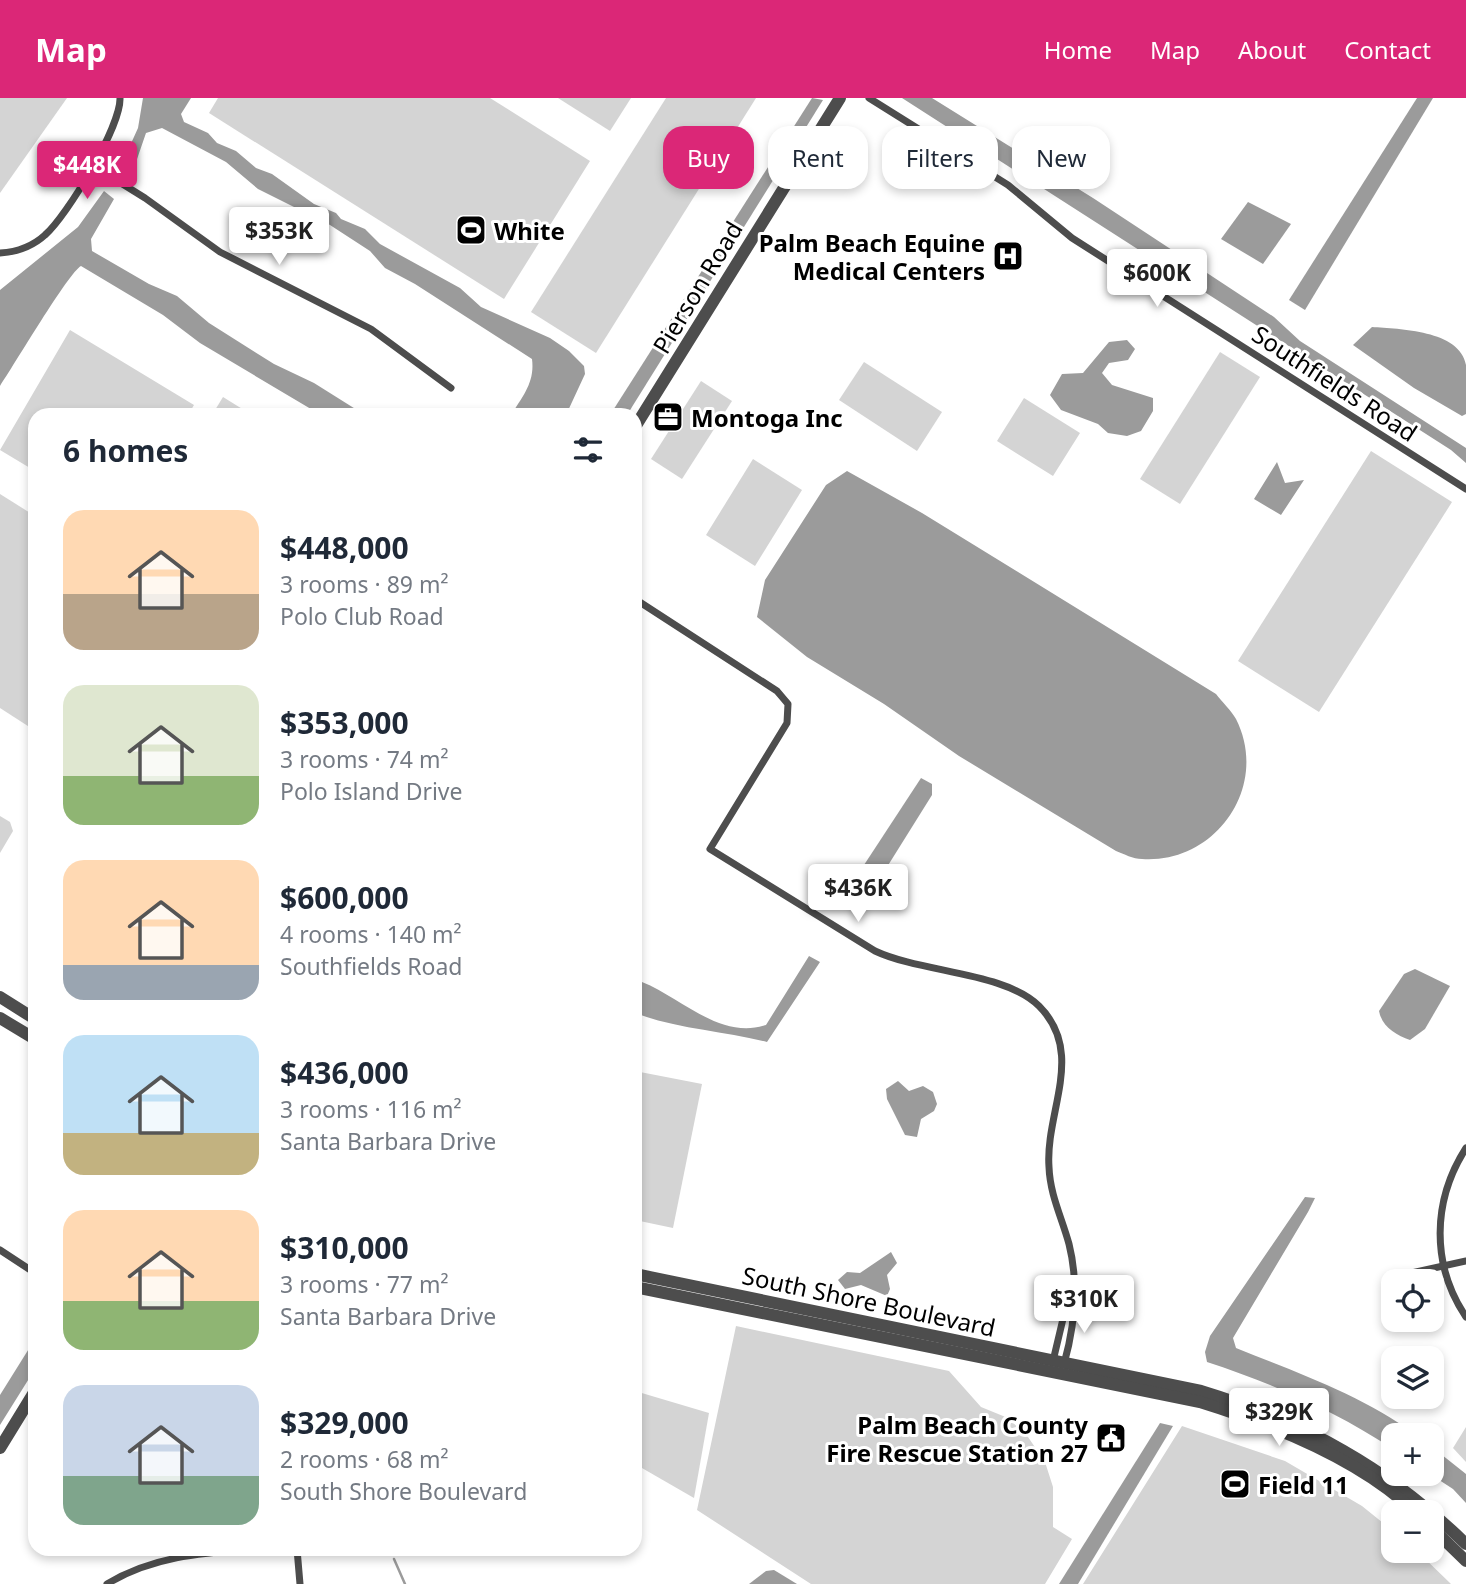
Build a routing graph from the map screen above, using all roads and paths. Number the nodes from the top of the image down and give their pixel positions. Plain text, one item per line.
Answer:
1 (120, 98) edge
2 (840, 98) edge
3 (869, 98) edge
4 (92, 166) junction
5 (0, 253) edge
6 (451, 388) dead end
7 (642, 416) edge
8 (1466, 489) edge
9 (642, 604) edge
10 (0, 997) edge
11 (28, 1015) edge
12 (0, 1018) edge
13 (28, 1035) edge
14 (1466, 1148) edge
15 (0, 1250) edge
16 (1466, 1261) edge
17 (1443, 1264) junction
18 (28, 1268) edge
19 (1424, 1269) edge
20 (642, 1276) edge
21 (642, 1288) edge
22 (1074, 1289) junction
23 (1466, 1317) edge
24 (1058, 1366) junction
25 (28, 1402) edge
26 (0, 1448) edge
27 (1398, 1500) edge
28 (1444, 1540) edge
29 (1466, 1544) edge
30 (182, 1556) edge
31 (298, 1556) edge
32 (1466, 1561) edge
33 (107, 1584) edge
34 (300, 1584) edge

1 - 4 street
2 - 7 street, Pierson Road
3 - 8 street, Southfields Road
4 - 5 street
4 - 6 street
9 - 22 street
10 - 11 street
12 - 13 street
14 - 17 street
15 - 18 street
16 - 17 street
17 - 19 street
17 - 23 street
20 - 24 street, South Shore Boulevard
21 - 24 street, South Shore Boulevard
22 - 24 street
22 - 24 street
24 - 27 street, South Shore Boulevard
24 - 29 street, South Shore Boulevard
25 - 26 street
28 - 32 street
30 - 33 street
31 - 34 street

